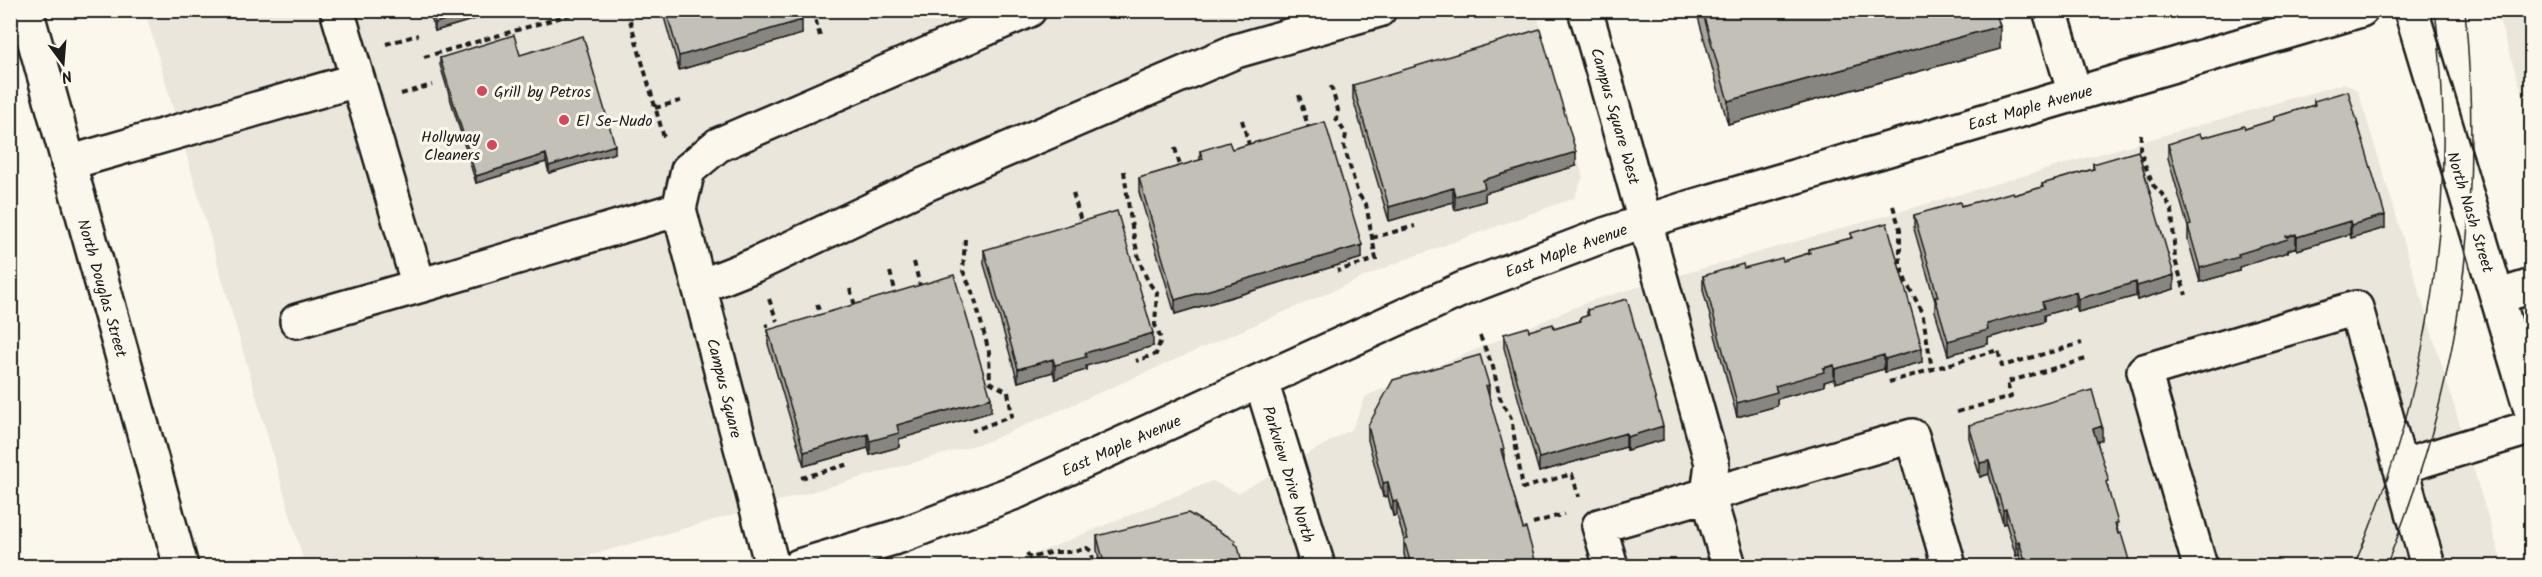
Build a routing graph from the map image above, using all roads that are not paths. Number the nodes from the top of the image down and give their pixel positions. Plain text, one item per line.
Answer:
1 (26, 10) edge
2 (337, 10) edge
3 (1029, 10) edge
4 (1379, 10) edge
5 (1585, 10) edge
6 (2050, 10) edge
7 (2361, 10) edge
8 (2411, 10) edge
9 (357, 80) junction
10 (2075, 94) junction
11 (68, 163) junction
12 (679, 209) junction
13 (1645, 222) junction
14 (419, 286) junction
15 (2532, 286) edge
16 (699, 287) junction
17 (2497, 297) junction
18 (297, 321) dead end
19 (1261, 381) junction
20 (2532, 413) edge
21 (2532, 427) edge
22 (2400, 468) junction
23 (1708, 495) junction
24 (181, 567) edge
25 (772, 567) edge
26 (799, 567) edge
27 (1318, 567) edge
28 (1611, 567) edge
29 (1729, 567) edge
30 (1949, 567) edge
31 (2200, 567) edge
32 (2428, 567) edge

1 - 11 street, North Douglas Street
2 - 9 street
3 - 12 street
4 - 16 street
5 - 13 street, Campus Square West
6 - 10 street
7 - 10 street, East Maple Avenue
8 - 17 street, North Nash Street
9 - 11 street
9 - 14 street
10 - 13 street, East Maple Avenue
11 - 24 street, North Douglas Street
12 - 14 street
12 - 16 street, Campus Square
13 - 19 street, East Maple Avenue
13 - 23 street, Campus Square West
14 - 18 street
15 - 17 street
16 - 25 street, Campus Square
17 - 20 street, North Nash Street
19 - 26 street, East Maple Avenue
19 - 27 street, Parkview Drive North
21 - 22 street
22 - 31 street
22 - 32 street
23 - 28 street
23 - 29 street
23 - 30 street

